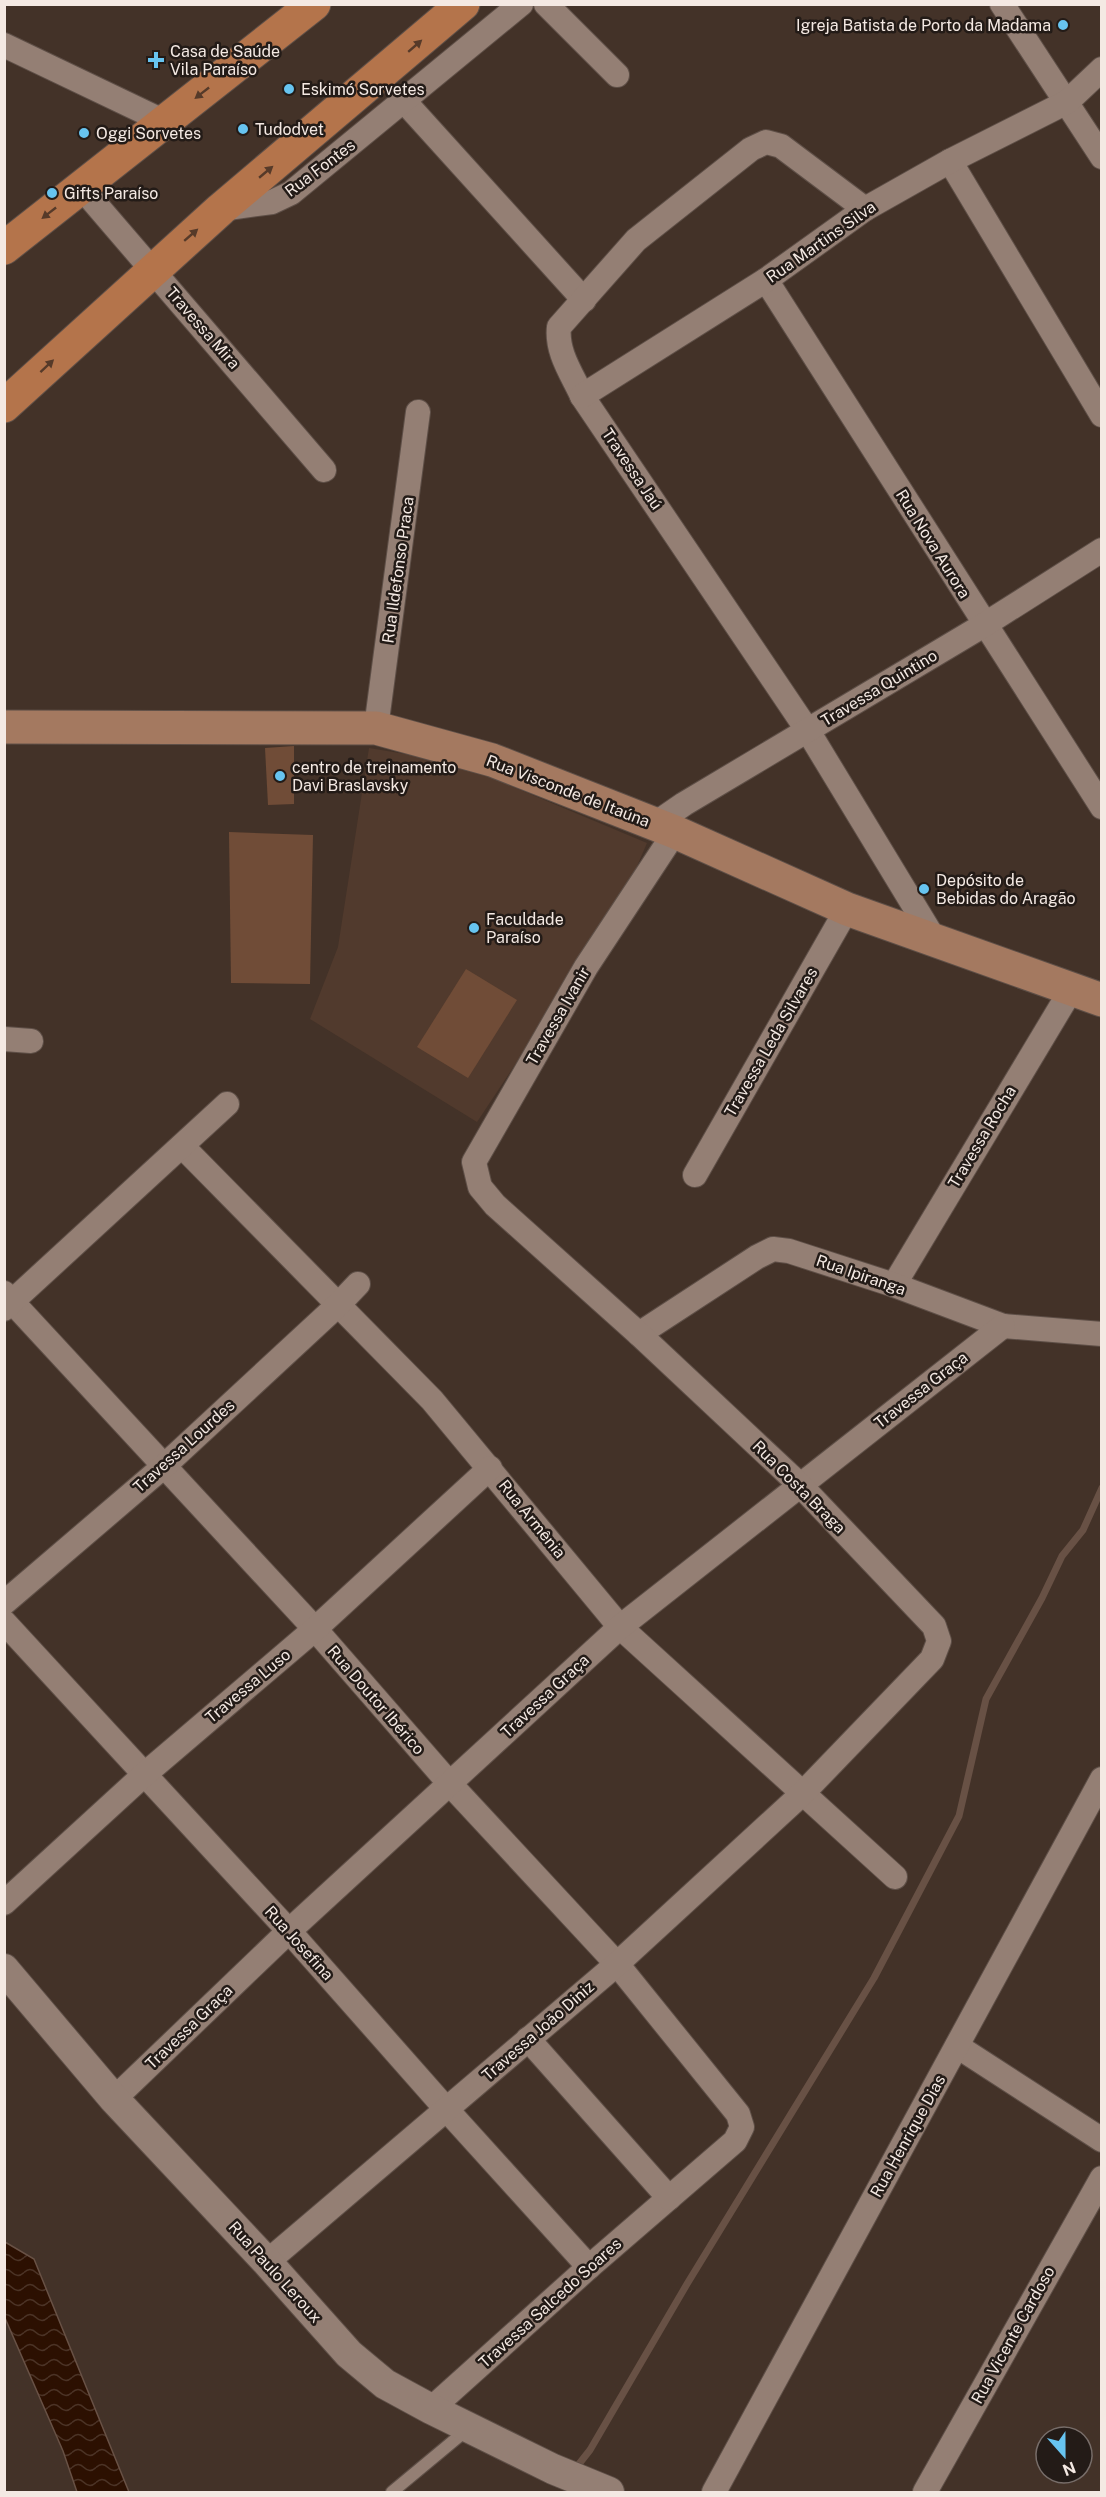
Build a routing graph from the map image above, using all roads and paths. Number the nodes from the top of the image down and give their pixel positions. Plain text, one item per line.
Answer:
1 (314, 4) edge
2 (463, 4) edge
3 (521, 4) edge
4 (546, 4) edge
5 (1002, 4) edge
6 (4, 45) edge
7 (1101, 69) edge
8 (616, 75) dead end
9 (404, 101) junction
10 (1067, 102) junction
11 (165, 122) junction
12 (1101, 158) edge
13 (950, 161) junction
14 (81, 187) junction
15 (865, 208) junction
16 (221, 209) junction
17 (4, 248) edge
18 (152, 269) junction
19 (766, 280) junction
20 (584, 300) junction
21 (582, 396) junction
22 (4, 406) edge
23 (418, 412) dead end
24 (1101, 415) edge
25 (324, 470) dead end
26 (1101, 550) edge
27 (984, 625) junction
28 (4, 727) edge
29 (376, 728) junction
30 (808, 731) junction
31 (1101, 807) edge
32 (665, 828) junction
33 (847, 909) junction
34 (936, 942) junction
35 (1071, 990) junction
36 (1101, 1000) edge
37 (4, 1039) edge
38 (31, 1041) dead end
39 (226, 1104) dead end
40 (182, 1146) junction
41 (695, 1175) dead end
42 (495, 1205) joint
43 (358, 1284) dead end
44 (894, 1285) junction
45 (7, 1302) edge
46 (339, 1304) junction
47 (1002, 1326) junction
48 (639, 1334) junction
49 (1101, 1334) edge
50 (163, 1467) junction
51 (490, 1468) junction
52 (800, 1485) junction
53 (4, 1603) edge
54 (4, 1622) edge
55 (620, 1627) junction
56 (315, 1629) junction
57 (145, 1774) junction
58 (1101, 1779) edge
59 (450, 1784) junction
60 (803, 1793) junction
61 (895, 1877) dead end
62 (4, 1903) edge
63 (290, 1932) junction
64 (617, 1964) junction
65 (4, 1969) edge
66 (528, 2039) junction
67 (957, 2046) junction
68 (114, 2099) junction
69 (447, 2110) junction
70 (738, 2114) joint
71 (1101, 2140) edge
72 (1101, 2178) edge
73 (669, 2198) junction
74 (267, 2262) junction
75 (589, 2267) junction
76 (431, 2409) junction
77 (469, 2428) junction
78 (605, 2491) edge
79 (392, 2493) edge
80 (714, 2493) edge
81 (925, 2493) edge

1 -> 11 main road
16 -> 2 main road
3 - 9 street, Rua Fontes
4 - 8 street
5 - 10 street
6 - 11 street
7 - 10 street, Rua Martins Silva
9 - 16 street, Rua Fontes
9 - 20 street
10 - 12 street
10 - 13 street, Rua Martins Silva
11 - 14 main road
13 - 15 street, Rua Martins Silva
13 - 24 street
14 -> 17 main road
14 - 18 street, Travessa Mira
15 - 19 street, Rua Martins Silva
15 - 20 street, Travessa Jaú
18 -> 16 main road
22 -> 18 main road
18 - 25 street, Travessa Mira
19 - 21 street, Rua Martins Silva
19 - 27 street, Rua Nova Aurora
20 - 21 street, Travessa Jaú
21 - 30 street, Travessa Jaú
23 - 29 street, Rua Ildefonso Praca
26 - 27 street, Travessa Quintino
27 - 30 street, Travessa Quintino
27 - 31 street, Rua Nova Aurora
28 - 29 main road, Rua Visconde de Itaúna
29 - 32 main road, Rua Visconde de Itaúna
30 - 32 street, Travessa Quintino
30 - 34 street, Travessa Jaú
32 - 33 main road, Rua Visconde de Itaúna
32 - 42 street, Travessa Ivanir
33 - 34 main road, Rua Visconde de Itaúna
33 - 41 street, Travessa Leda Silvares
34 - 35 main road, Rua Visconde de Itaúna
35 - 36 main road, Rua Visconde de Itaúna
35 - 44 street, Travessa Rocha
37 - 38 street
39 - 40 street
40 - 45 street
40 - 46 street, Rua Armênia
42 - 48 street, Rua Costa Braga
43 - 46 street, Travessa Lourdes
44 - 47 street, Rua Ipiranga
44 - 48 street, Rua Ipiranga
45 - 50 street, Rua Doutor Ibérico
46 - 50 street, Travessa Lourdes
46 - 51 street, Rua Armênia
47 - 49 street, Rua Ipiranga
47 - 52 street, Travessa Graça
48 - 52 street, Rua Costa Braga
50 - 53 street, Travessa Lourdes
50 - 56 street, Rua Doutor Ibérico
51 - 55 street, Rua Armênia
51 - 56 street, Travessa Luso
52 - 55 street, Travessa Graça
52 - 60 street, Rua Costa Braga
54 - 57 street, Rua Josefina
55 - 59 street, Travessa Graça
55 - 60 street, Rua Armênia
56 - 57 street, Travessa Luso
56 - 59 street, Rua Doutor Ibérico
57 - 62 street, Travessa Luso
57 - 63 street, Rua Josefina
58 - 67 street, Rua Henrique Dias
59 - 63 street, Travessa Graça
59 - 64 street, Rua Doutor Ibérico
60 - 61 street, Rua Armênia
60 - 64 street, Travessa João Diniz
63 - 68 street, Travessa Graça
63 - 69 street, Rua Josefina
64 - 66 street, Travessa João Diniz
64 - 70 street, Rua Doutor Ibérico
65 - 68 street, Rua Paulo Leroux
66 - 69 street, Travessa João Diniz
66 - 73 street
67 - 71 street
67 - 80 street, Rua Henrique Dias
68 - 74 street, Rua Paulo Leroux
69 - 74 street, Travessa João Diniz
69 - 75 street, Rua Josefina
70 - 73 street, Travessa Salcedo Soares
72 - 81 street, Rua Vicente Cardoso
73 - 75 street, Travessa Salcedo Soares
74 - 76 street, Rua Paulo Leroux
75 - 76 street, Travessa Salcedo Soares
76 - 77 street, Rua Paulo Leroux
77 - 78 street, Rua Paulo Leroux
77 - 79 lane

